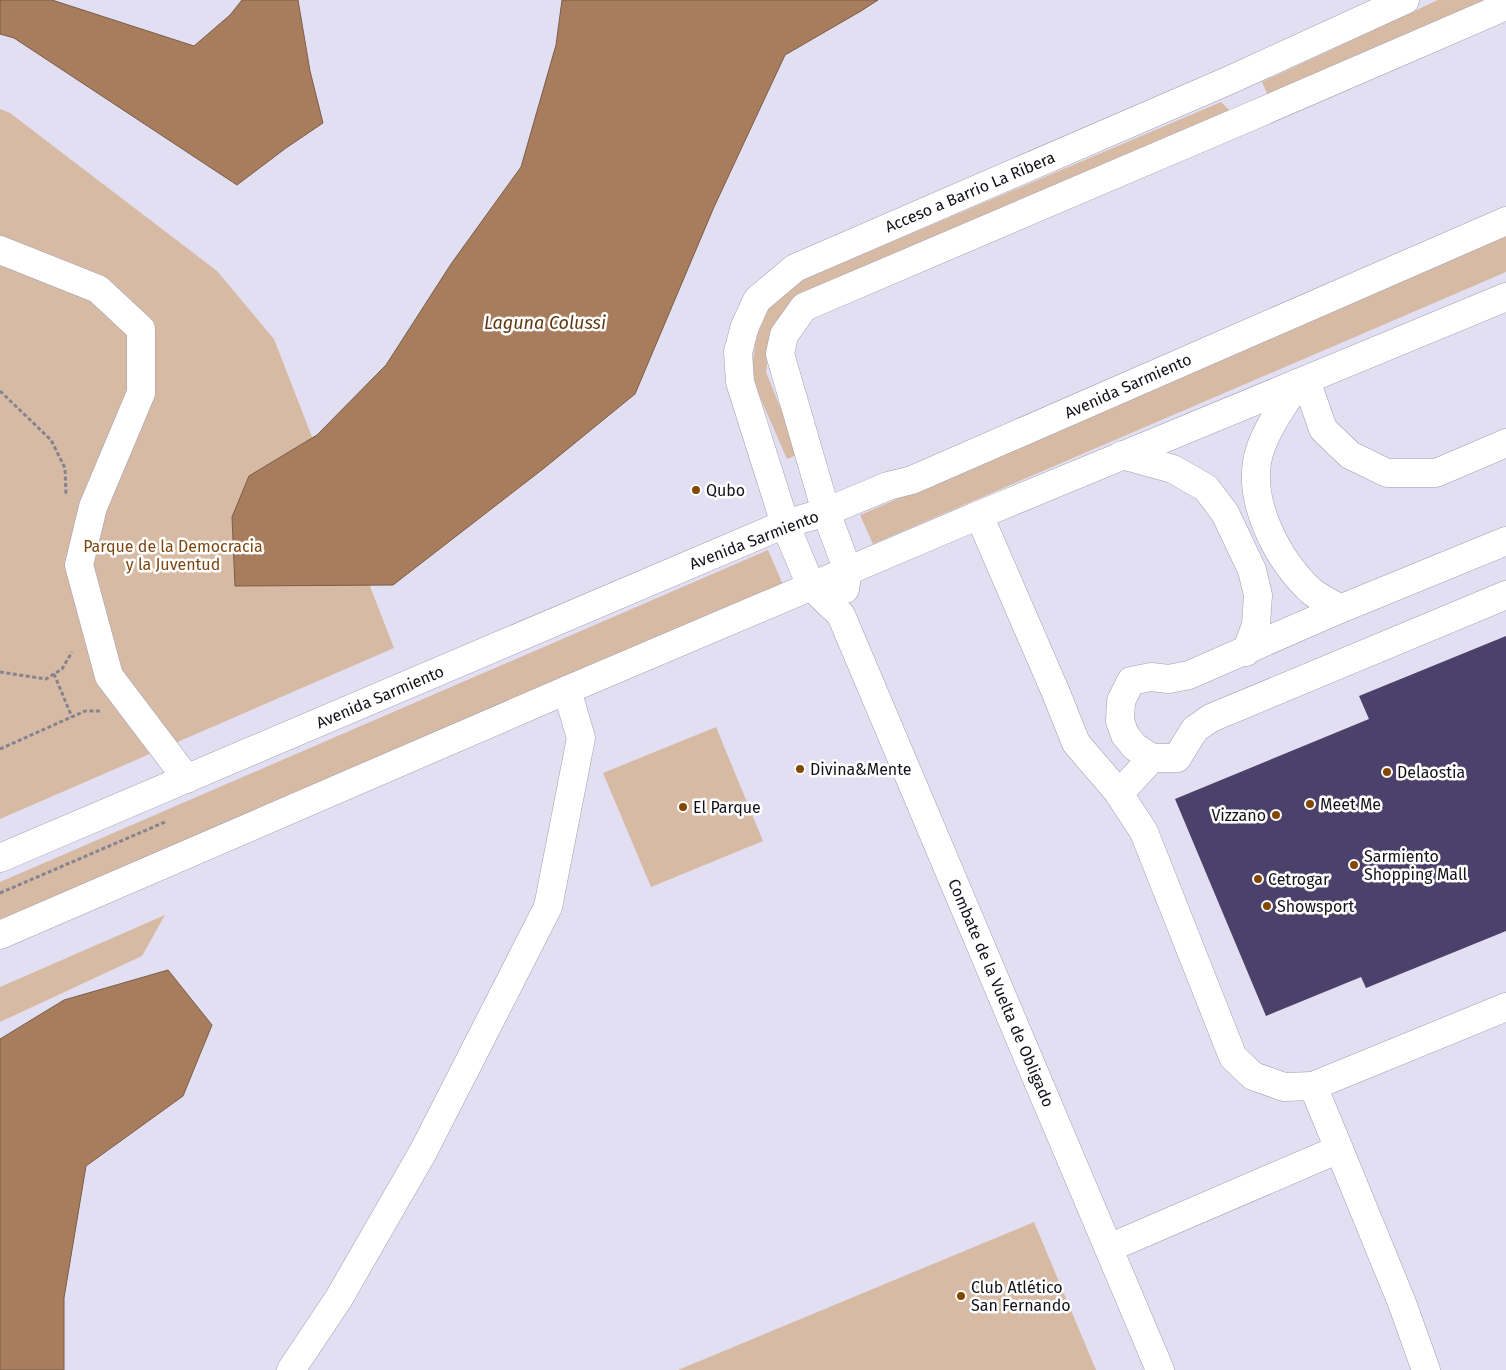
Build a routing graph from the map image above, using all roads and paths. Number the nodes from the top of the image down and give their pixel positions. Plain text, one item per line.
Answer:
1 (1405, 0) edge
2 (1506, 6) edge
3 (1232, 79) junction
4 (1254, 115) junction
5 (1506, 220) edge
6 (0, 250) edge
7 (1506, 297) edge
8 (1302, 382) junction
9 (1506, 443) edge
10 (1122, 455) junction
11 (826, 512) junction
12 (979, 515) junction
13 (785, 524) junction
14 (1506, 541) edge
15 (848, 571) junction
16 (811, 586) junction
17 (1506, 595) edge
18 (1340, 609) junction
19 (841, 615) junction
20 (1246, 652) junction
21 (54, 674) dead end
22 (567, 690) junction
23 (72, 717) dead end
24 (1152, 758) junction
25 (187, 779) junction
26 (1118, 792) junction
27 (0, 858) edge
28 (0, 935) edge
29 (1506, 1007) edge
30 (1313, 1086) junction
31 (1339, 1148) junction
32 (1109, 1248) junction
33 (291, 1370) edge
34 (1160, 1370) edge
35 (1426, 1370) edge

1 - 3 main road, Acceso a Barrio La Ribera
2 - 4 main road
3 - 4 main road
3 - 13 main road, Acceso a Barrio La Ribera
4 - 11 main road
5 - 11 main road, Avenida Sarmiento
6 - 25 main road
7 - 8 main road
8 - 9 main road
8 - 10 main road
8 - 18 main road
10 - 12 main road
10 - 20 main road
11 - 13 main road, Avenida Sarmiento
11 - 15 main road
12 - 15 main road
12 - 26 main road
13 - 16 main road, Combate de la Vuelta de Obligado
13 - 25 main road, Avenida Sarmiento
14 - 18 main road
15 - 16 main road
15 - 19 main road
16 - 19 main road, Combate de la Vuelta de Obligado
16 - 22 main road
17 - 24 main road
18 - 20 main road
19 - 32 main road, Combate de la Vuelta de Obligado
20 - 24 main road
21 - 23 path
22 - 28 main road
22 - 33 main road
24 - 26 main road
25 - 27 main road, Avenida Sarmiento
26 - 30 main road
29 - 30 main road
30 - 31 main road
31 - 32 main road
31 - 35 main road
32 - 34 main road, Combate de la Vuelta de Obligado

